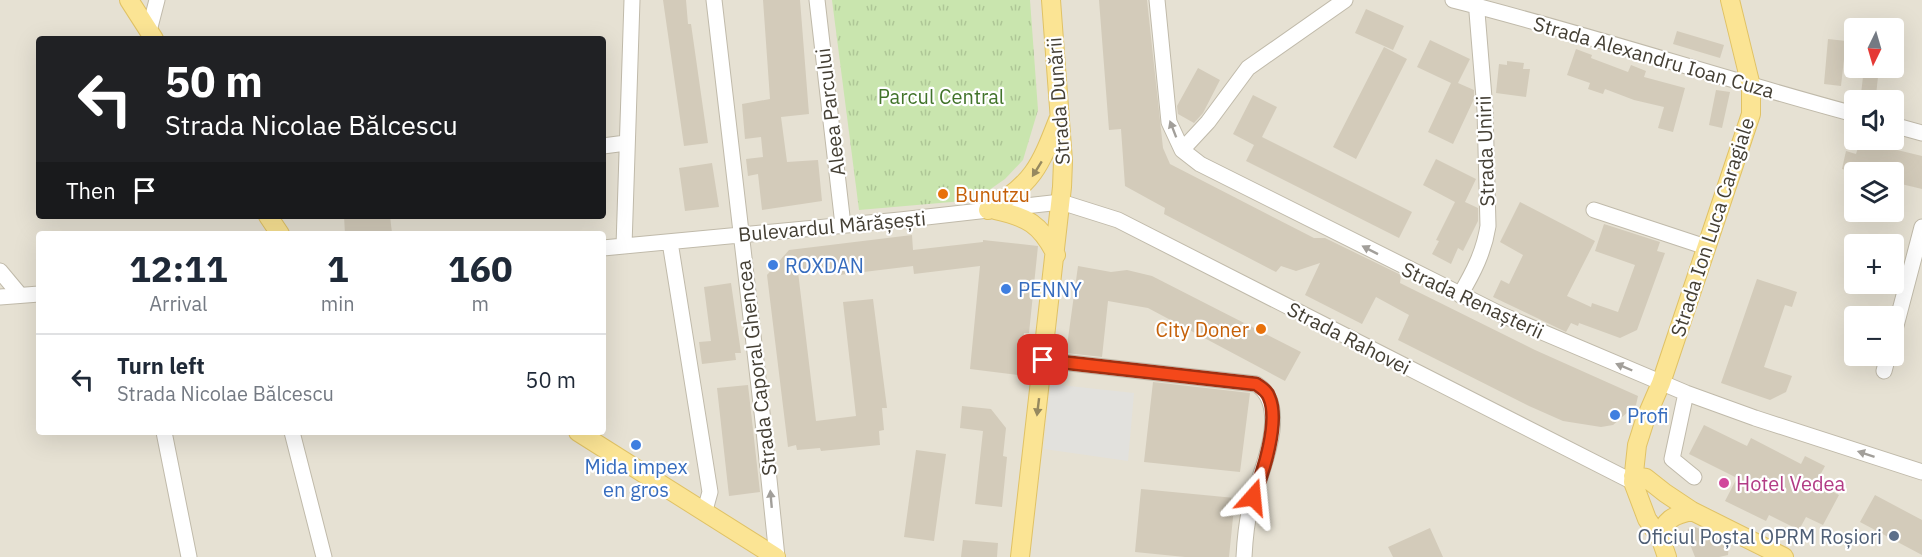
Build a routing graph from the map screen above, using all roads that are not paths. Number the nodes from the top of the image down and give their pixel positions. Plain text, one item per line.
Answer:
1 (129, 0) edge
2 (157, 0) edge
3 (632, 0) edge
4 (714, 0) edge
5 (817, 0) edge
6 (1051, 0) edge
7 (1157, 0) edge
8 (1346, 0) edge
9 (1454, 0) edge
10 (1730, 0) edge
11 (1476, 3) edge
12 (152, 35) edge
13 (1751, 86) junction
14 (1844, 111) edge
15 (1060, 115) junction
16 (1904, 128) edge
17 (1922, 133) edge
18 (626, 143) junction
19 (606, 146) edge
20 (1182, 150) junction
21 (1061, 202) junction
22 (992, 210) junction
23 (1594, 210) dead end
24 (843, 225) junction
25 (1922, 227) edge
26 (741, 235) junction
27 (670, 242) junction
28 (624, 246) junction
29 (1706, 247) junction
30 (606, 248) edge
31 (1056, 255) junction
32 (0, 271) edge
33 (36, 294) edge
34 (20, 296) junction
35 (1460, 296) junction
36 (0, 297) edge
37 (1901, 306) edge
38 (1043, 360) junction
39 (1658, 391) junction
40 (1686, 393) junction
41 (165, 435) edge
42 (293, 435) edge
43 (583, 435) edge
44 (1922, 472) edge
45 (1694, 477) dead end
46 (1640, 488) junction
47 (705, 510) junction
48 (1692, 512) junction
49 (1660, 538) junction
50 (754, 551) edge
51 (189, 557) edge
52 (324, 557) edge
53 (777, 557) edge
54 (1020, 557) edge
55 (1244, 557) edge
56 (1667, 557) edge
57 (1784, 557) edge

1 - 12 main road
2 - 12 street
3 - 18 street
4 - 26 street, Strada Caporal Ghencea
5 - 24 street, Aleea Parcului
6 - 15 main road, Strada Dunării
20 -> 7 street, Strada Renașterii
8 - 20 street
9 - 11 street, Strada Alexandru Ioan Cuza
10 - 13 main road, Strada Ion Luca Caragiale
11 - 13 street, Strada Alexandru Ioan Cuza
11 - 35 street, Strada Unirii
13 - 14 street, Strada Alexandru Ioan Cuza
13 - 29 main road, Strada Ion Luca Caragiale
15 - 21 main road, Strada Dunării
15 -> 22 main road
16 - 17 street
18 - 19 street
18 - 28 street
35 -> 20 street, Strada Renașterii
21 - 22 street, Bulevardul Mărășești
21 - 31 main road, Strada Dunării
21 - 46 street, Strada Rahovei
22 - 24 street, Bulevardul Mărășești
22 - 31 main road
23 - 29 street
24 - 26 street, Bulevardul Mărășești
25 - 37 street
26 - 27 street, Bulevardul Mărășești
53 -> 26 street, Strada Caporal Ghencea
27 - 28 street, Bulevardul Mărășești
27 - 47 street
28 - 30 street, Bulevardul Mărășești
29 - 39 main road, Strada Ion Luca Caragiale
31 - 38 main road, Strada Dunării
32 - 34 street
33 - 34 street
34 - 36 street
39 -> 35 street, Strada Renașterii
38 -> 54 main road, Strada Dunării
38 - 55 street
39 - 40 street, Strada Renașterii
39 - 46 main road, Strada Ion Luca Caragiale
44 -> 40 street, Strada Renașterii
40 - 45 street
41 - 51 street
42 - 52 street
43 - 47 main road
46 - 48 main road
46 - 48 main road
46 - 49 main road, Strada Ion Luca Caragiale
47 - 50 main road
48 - 49 main road
48 - 57 main road
49 - 56 main road, Strada Ion Luca Caragiale
50 - 53 main road

